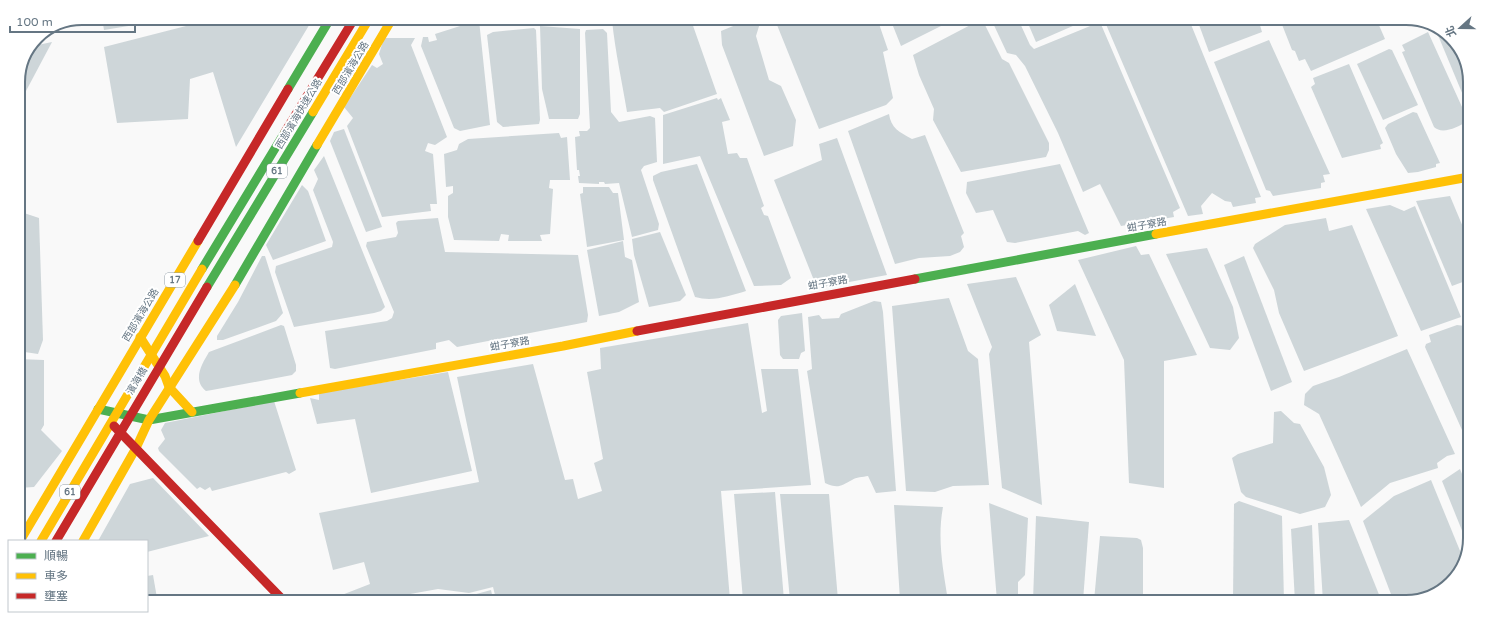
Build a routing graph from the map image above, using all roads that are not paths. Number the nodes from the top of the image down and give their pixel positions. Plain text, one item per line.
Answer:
1 (326, 25) edge
2 (350, 25) edge
3 (365, 25) edge
4 (388, 25) edge
5 (1463, 178) edge
6 (173, 316) joint
7 (185, 322) joint
8 (140, 337) junction
9 (115, 382) junction
10 (169, 387) junction
11 (98, 409) junction
12 (192, 412) junction
13 (149, 420) junction
14 (136, 448) junction
15 (25, 533) edge
16 (42, 540) edge
17 (57, 540) edge
18 (83, 540) edge
19 (278, 595) edge

1 - 8 main road, 西部濱海公路 / 17
2 - 6 main road, 西部濱海快速公路 / 61
3 - 7 main road, 西部濱海快速公路 / 61
4 - 10 main road, 西部濱海公路
5 - 12 main road, 蚶子寮路
6 - 16 main road, 濱海橋 / 61
7 - 17 main road, 濱海橋 / 61
8 - 9 main road, 西部濱海公路 / 17
8 - 10 main road
9 - 10 main road
9 - 11 main road, 西部濱海公路 / 17
10 - 12 main road
10 - 13 main road, 西部濱海公路
11 - 13 main road
11 - 14 main road
11 - 15 main road, 西部濱海公路 / 17
12 - 13 main road, 蚶子寮路
13 - 14 main road, 西部濱海公路
14 - 18 main road, 西部濱海公路
14 - 19 main road

